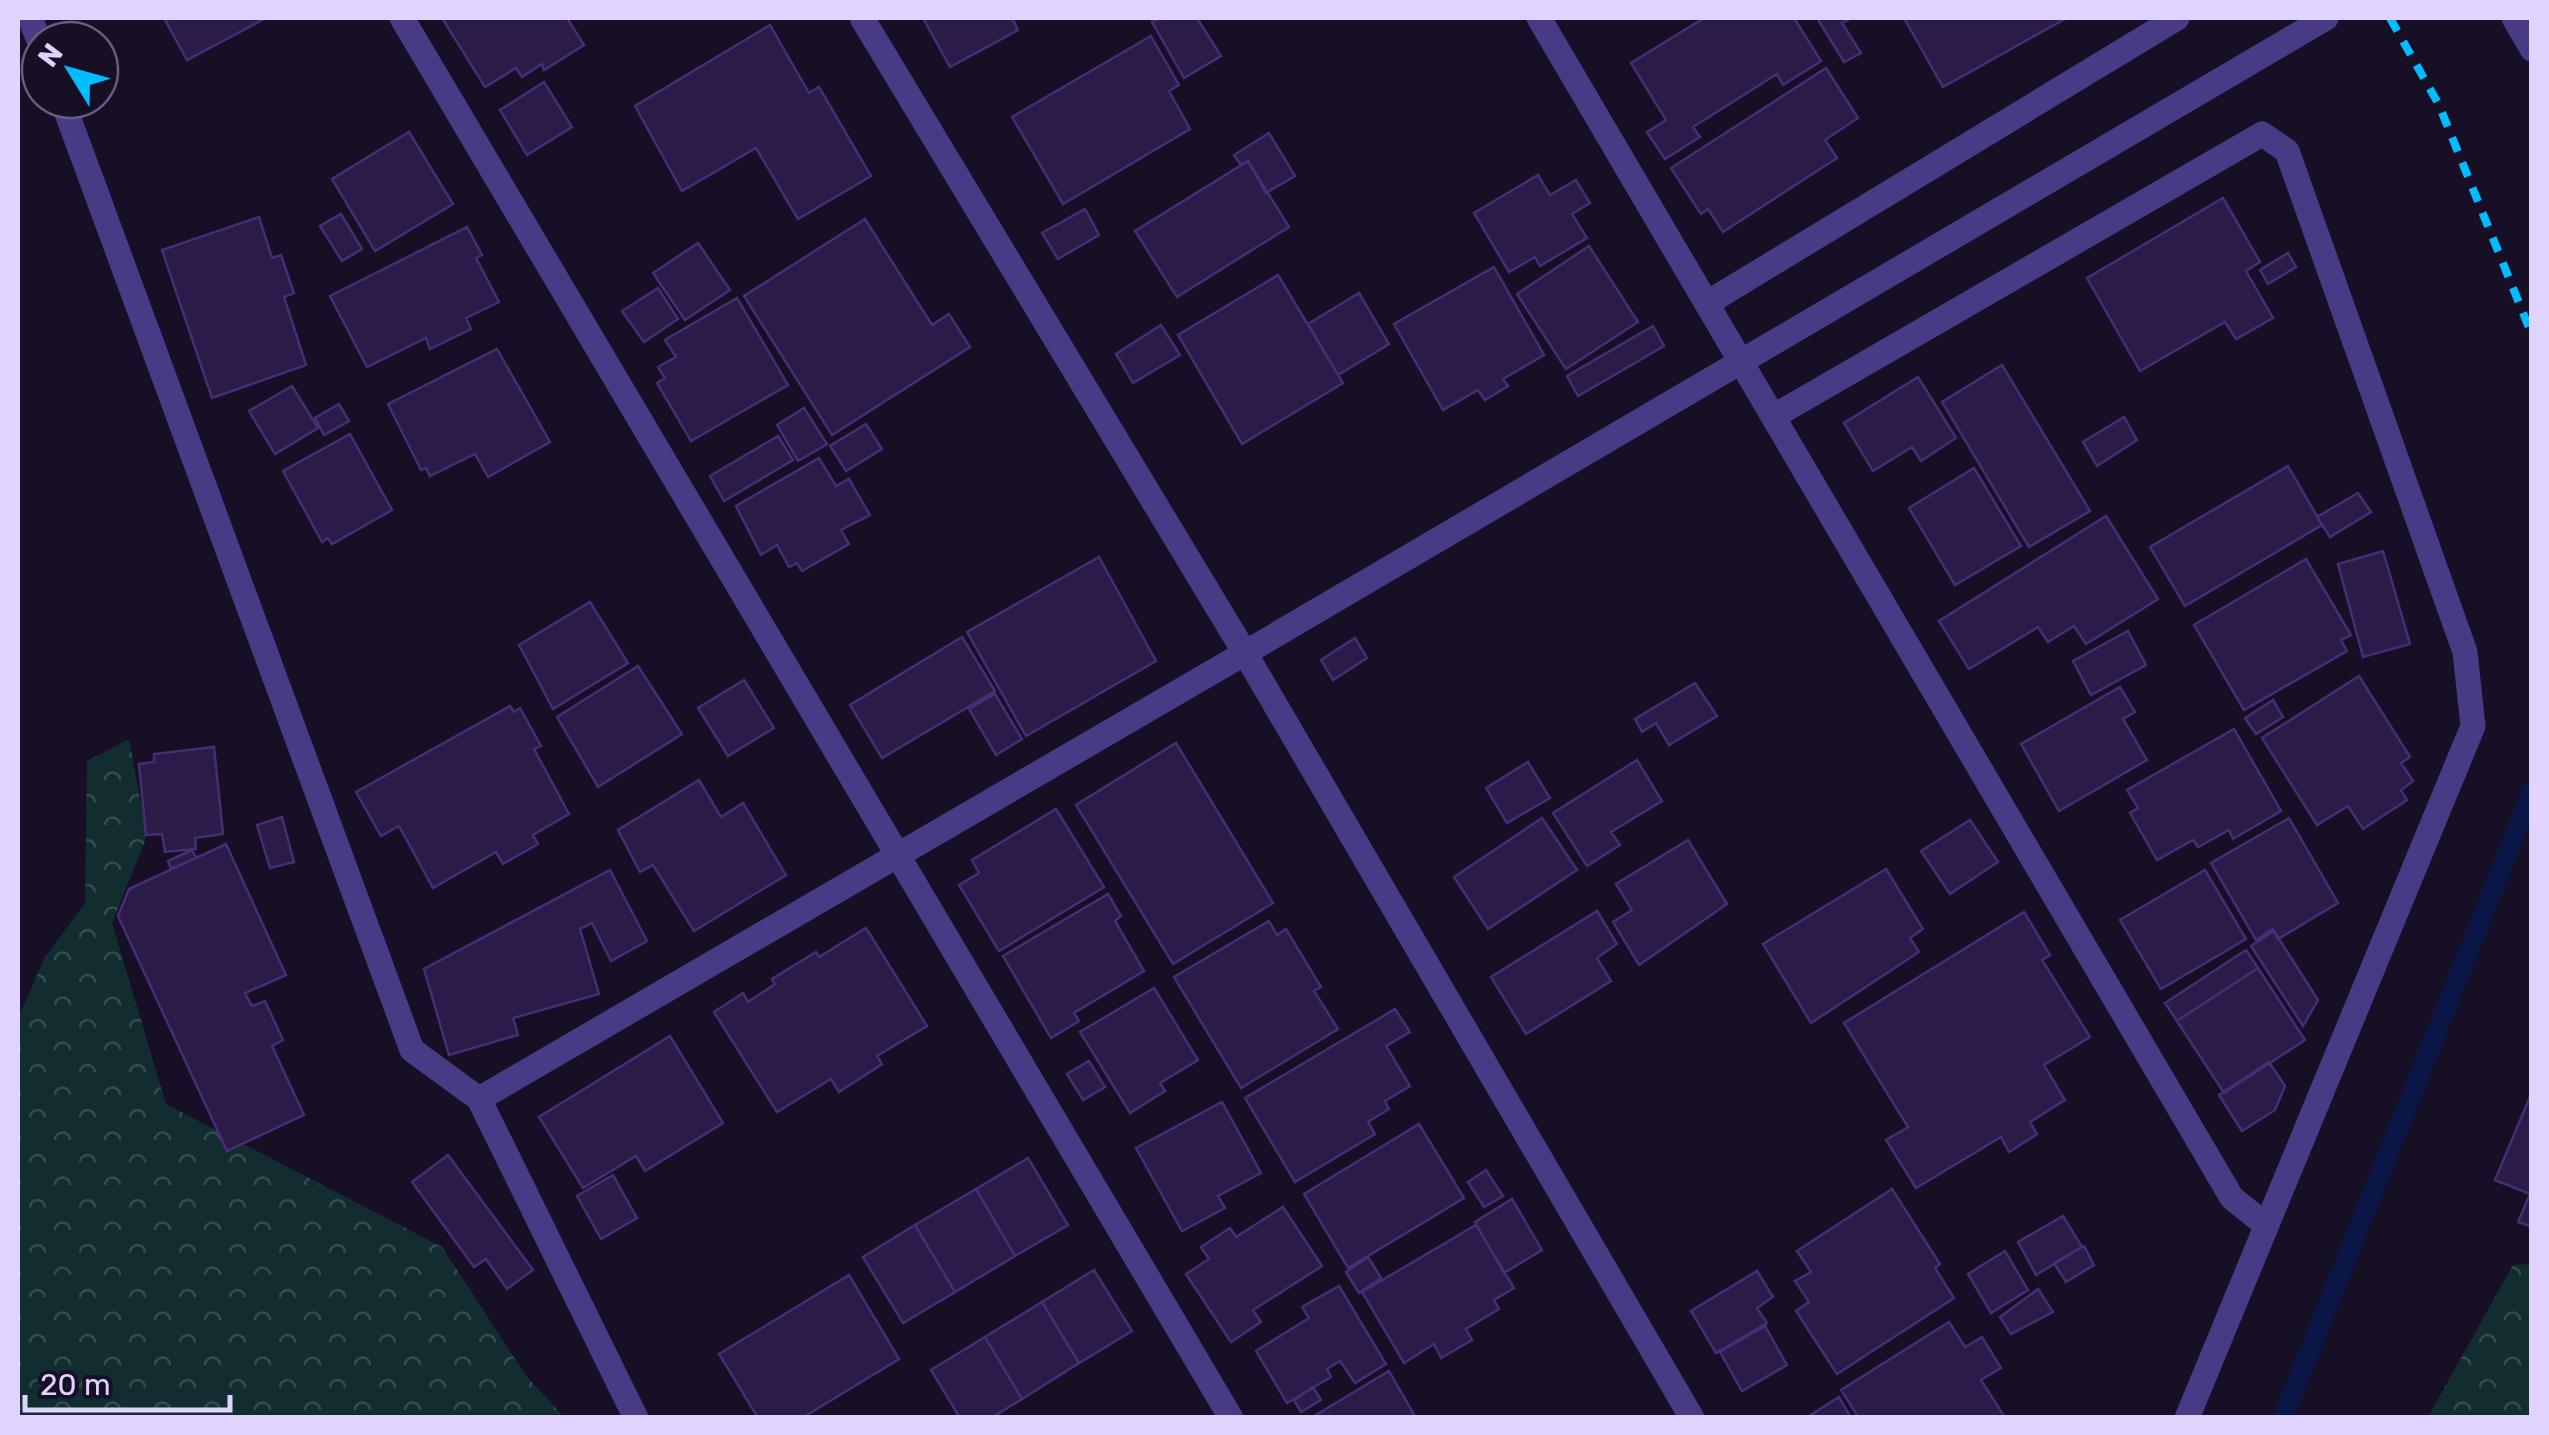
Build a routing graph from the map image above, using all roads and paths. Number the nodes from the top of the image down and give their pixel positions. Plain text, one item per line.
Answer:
1 (402, 18) edge
2 (862, 18) edge
3 (1538, 18) edge
4 (2177, 18) edge
5 (2326, 18) edge
6 (2514, 18) edge
7 (2532, 50) edge
8 (69, 120) edge
9 (1708, 302) junction
10 (1742, 363) junction
11 (1776, 415) junction
12 (1244, 653) junction
13 (902, 854) junction
14 (478, 1100) junction
15 (2266, 1225) junction
16 (1688, 1416) edge
17 (636, 1418) edge
18 (1232, 1418) edge
19 (2186, 1418) edge

1 - 13 street
2 - 12 street
3 - 9 street
4 - 9 street
5 - 10 street
6 - 7 street
8 - 14 street
9 - 10 street
10 - 11 street
10 - 12 street
11 - 15 street
11 - 15 street
12 - 13 street
12 - 16 street
13 - 14 street
13 - 18 street
14 - 17 street
15 - 19 street

